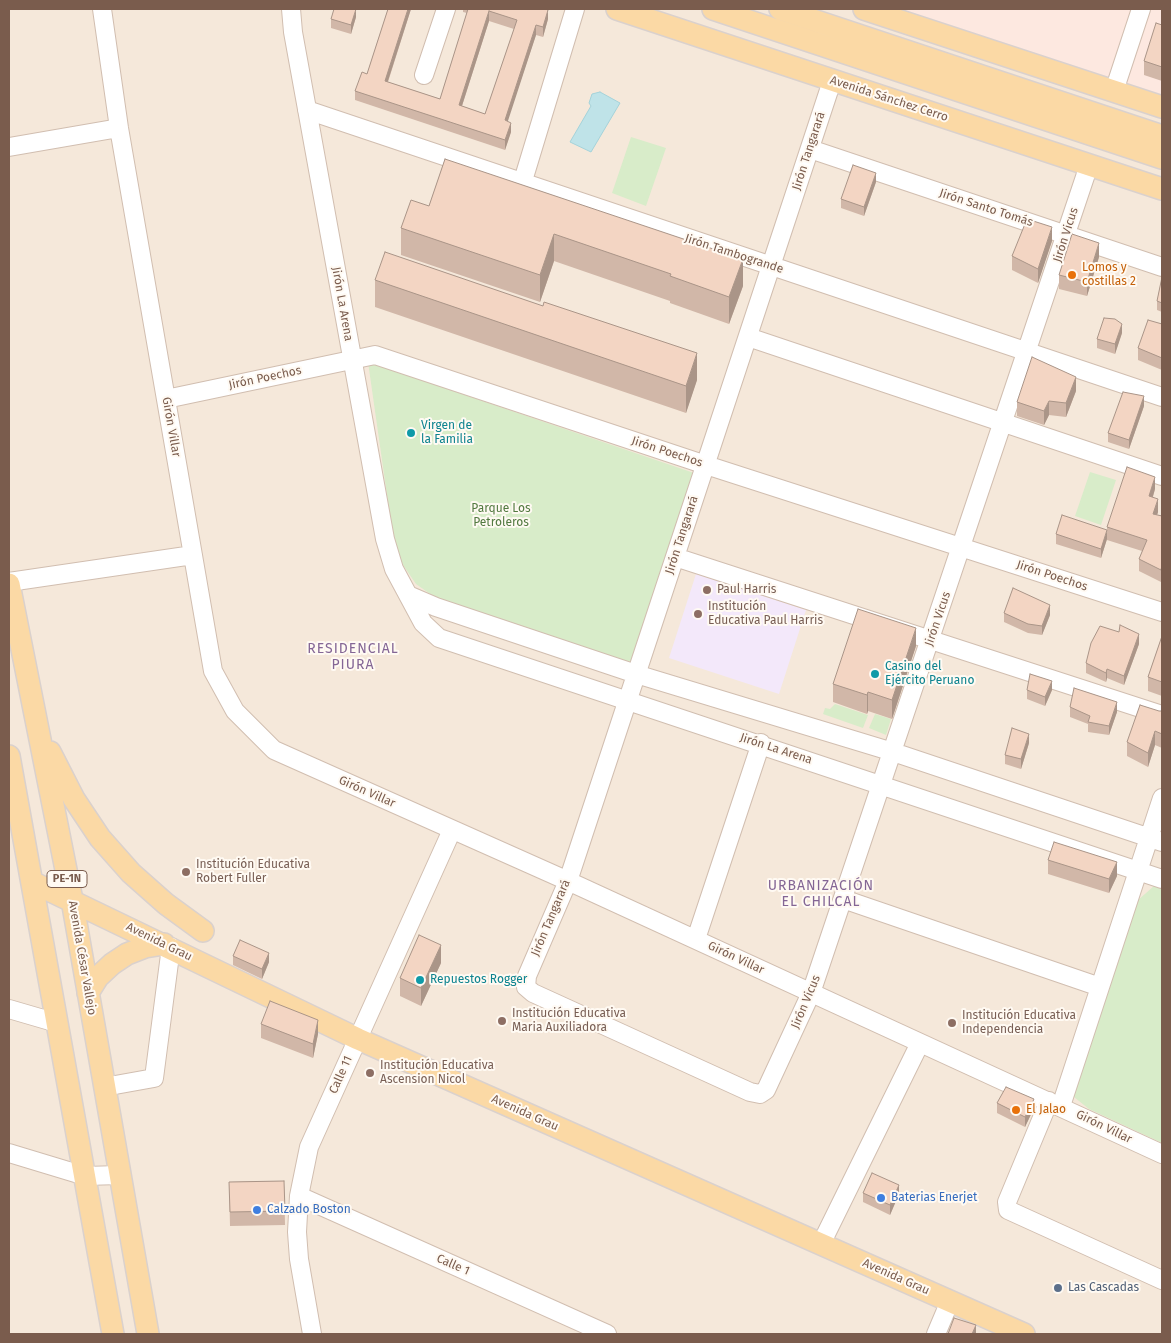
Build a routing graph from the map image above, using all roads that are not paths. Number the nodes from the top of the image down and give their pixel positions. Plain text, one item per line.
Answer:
1 (102, 9) edge
2 (291, 9) edge
3 (446, 9) edge
4 (575, 9) edge
5 (617, 9) edge
6 (713, 9) edge
7 (780, 9) edge
8 (865, 9) edge
9 (1141, 9) edge
10 (424, 75) dead end
11 (832, 81) junction
12 (1114, 91) junction
13 (1162, 107) edge
14 (307, 110) junction
15 (119, 128) junction
16 (1162, 136) edge
17 (9, 147) edge
18 (810, 149) junction
19 (1162, 158) edge
20 (1089, 165) junction
21 (522, 184) junction
22 (1162, 189) edge
23 (1067, 234) junction
24 (1162, 266) edge
25 (771, 267) junction
26 (748, 337) junction
27 (1028, 352) junction
28 (352, 360) junction
29 (1162, 397) edge
30 (166, 399) junction
31 (1004, 423) junction
32 (706, 465) junction
33 (1162, 476) edge
34 (962, 547) junction
35 (193, 555) junction
36 (675, 557) junction
37 (9, 583) edge
38 (408, 595) junction
39 (1162, 612) edge
40 (931, 639) junction
41 (636, 674) junction
42 (627, 701) junction
43 (35, 715) junction
44 (1162, 715) edge
45 (761, 743) junction
46 (893, 752) junction
47 (9, 756) edge
48 (882, 784) junction
49 (1162, 798) edge
50 (452, 830) junction
51 (1156, 840) edge
52 (1139, 871) junction
53 (1162, 878) edge
54 (568, 881) junction
55 (32, 882) junction
56 (843, 899) junction
57 (72, 900) junction
58 (203, 931) dead end
59 (696, 939) junction
60 (168, 946) junction
61 (1100, 987) junction
62 (88, 993) junction
63 (811, 993) junction
64 (9, 1009) edge
65 (57, 1023) junction
66 (358, 1039) junction
67 (920, 1042) junction
68 (104, 1087) junction
69 (760, 1094) joint
70 (1055, 1103) junction
71 (9, 1153) edge
72 (1162, 1154) edge
73 (120, 1175) junction
74 (85, 1176) junction
75 (299, 1196) junction
76 (821, 1244) junction
77 (1162, 1280) edge
78 (950, 1302) junction
79 (113, 1334) edge
80 (148, 1334) edge
81 (312, 1334) edge
82 (607, 1334) edge
83 (936, 1334) edge
84 (1024, 1334) edge

1 - 15 street, Girón Villar
2 - 14 street, Jirón La Arena
3 - 10 street
4 - 21 street
5 - 11 main road, Avenida Sánchez Cerro
6 - 19 main road
7 - 16 main road
8 - 12 main road
9 - 12 street
11 - 18 street, Jirón Tangarará
11 - 20 main road, Avenida Sánchez Cerro
12 - 13 main road
14 - 21 street, Jirón Tambogrande
14 - 28 street, Jirón La Arena
15 - 17 street
15 - 30 street, Girón Villar
18 - 23 street, Jirón Santo Tomás
18 - 25 street, Jirón Tangarará
20 - 22 main road, Avenida Sánchez Cerro
20 - 23 street, Jirón Vicus
21 - 25 street, Jirón Tambogrande
23 - 24 street, Jirón Santo Tomás
23 - 27 street, Jirón Vicus
25 - 26 street, Jirón Tangarará
25 - 27 street, Jirón Tambogrande
26 - 31 street
26 - 32 street, Jirón Tangarará
27 - 29 street, Jirón Tambogrande
27 - 31 street, Jirón Vicus
28 - 30 street, Jirón Poechos
28 - 32 street, Jirón Poechos
28 - 38 street, Jirón La Arena
30 - 35 street, Girón Villar
31 - 33 street
31 - 34 street, Jirón Vicus
32 - 34 street, Jirón Poechos
32 - 36 street, Jirón Tangarará
34 - 39 street, Jirón Poechos
34 - 40 street, Jirón Vicus
35 - 37 street
35 - 50 street, Girón Villar
36 - 40 street
36 - 41 street, Jirón Tangarará
37 - 43 main road, Avenida César Vallejo / PE-1N
38 - 41 street
38 - 42 street, Jirón La Arena
40 - 44 street
40 - 46 street, Jirón Vicus
41 - 42 street, Jirón Tangarará
41 - 46 street
42 - 45 street, Jirón La Arena
42 - 54 street, Jirón Tangarará
43 - 57 main road, Avenida César Vallejo / PE-1N
43 - 58 main road
45 - 48 street, Jirón La Arena
45 - 59 street
46 - 48 street, Jirón Vicus
46 - 51 street
47 - 55 main road, PE-1N
48 - 52 street, Jirón La Arena
48 - 56 street, Jirón Vicus
49 - 51 street
50 - 54 street, Girón Villar
50 - 66 street, Calle 11
51 - 52 street
52 - 53 street, Jirón La Arena
52 - 61 street
54 - 59 street, Girón Villar
54 - 69 street, Jirón Tangarará
55 - 57 main road, Avenida Grau
55 - 65 main road, PE-1N
56 - 61 street
56 - 63 street, Jirón Vicus
57 - 60 main road, Avenida Grau
57 - 62 main road, Avenida César Vallejo / PE-1N
59 - 63 street, Girón Villar
60 - 62 main road
60 - 66 main road, Avenida Grau
60 - 68 street
61 - 70 street
62 - 68 main road, Avenida César Vallejo / PE-1N
63 - 67 street, Girón Villar
63 - 69 street, Jirón Vicus
64 - 65 street
65 - 74 main road, PE-1N
66 - 75 street, Calle 11
66 - 76 main road, Avenida Grau
67 - 70 street, Girón Villar
67 - 76 street
68 - 73 main road, Avenida César Vallejo / PE-1N
70 - 72 street, Girón Villar
70 - 77 street
71 - 74 street
73 - 74 street
73 - 80 main road, Avenida César Vallejo / PE-1N
74 - 79 main road, PE-1N
75 - 81 street, Calle 11
75 - 82 street, Calle 1
76 - 78 main road, Avenida Grau
78 - 83 street
78 - 84 main road, Avenida Grau

